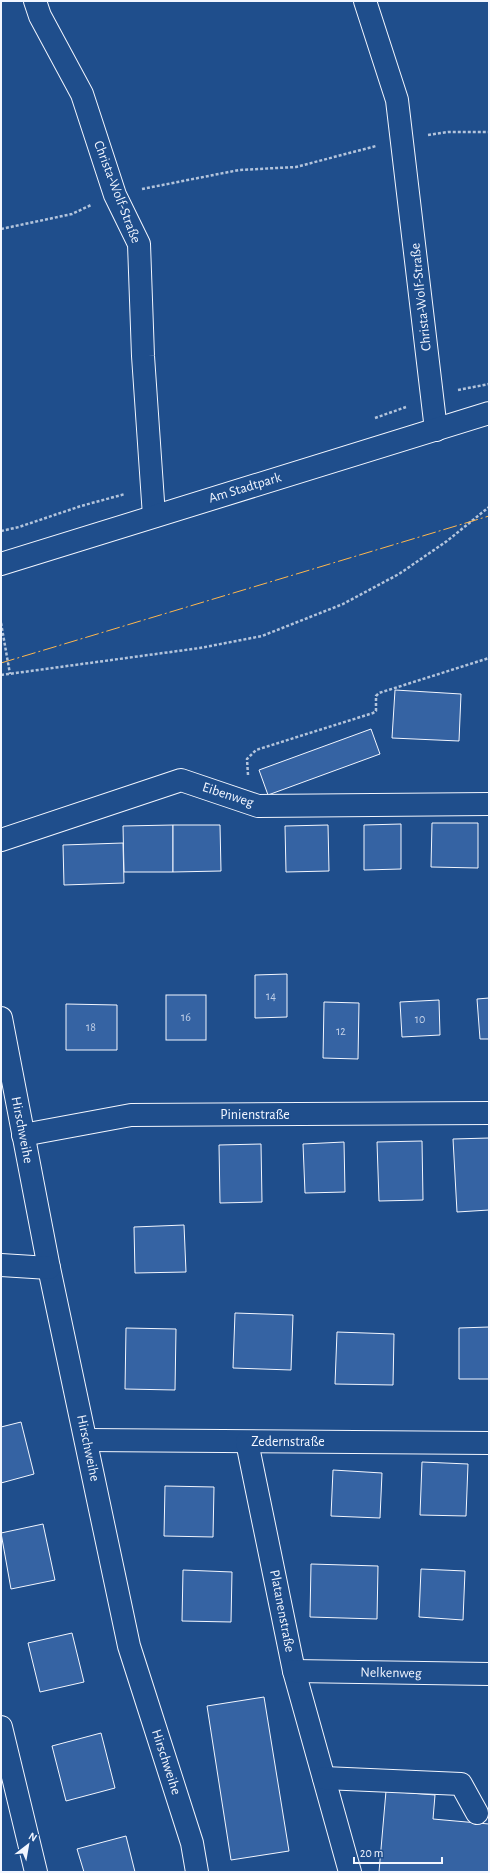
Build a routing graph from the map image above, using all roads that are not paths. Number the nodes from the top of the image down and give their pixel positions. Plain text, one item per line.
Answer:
1 (35, 1) edge
2 (365, 1) edge
3 (489, 413) edge
4 (436, 430) junction
5 (154, 516) junction
6 (1, 564) edge
7 (489, 804) edge
8 (1, 840) edge
9 (1, 1018) edge
10 (489, 1113) edge
11 (23, 1135) junction
12 (1, 1265) edge
13 (49, 1268) junction
14 (87, 1440) junction
15 (248, 1442) junction
16 (489, 1443) edge
17 (294, 1671) junction
18 (489, 1674) edge
19 (1, 1727) edge
20 (324, 1778) junction
21 (477, 1813) dead end
22 (36, 1872) edge
23 (197, 1872) edge
24 (350, 1872) edge

1 - 5 street, Christa-Wolf-Straße
2 - 4 street, Christa-Wolf-Straße
3 - 4 street, Am Stadtpark
4 - 5 street, Am Stadtpark
5 - 6 street, Am Stadtpark
7 - 8 street, Eibenweg
9 - 11 street, Hirschweihe
10 - 11 street, Pinienstraße
11 - 13 street, Hirschweihe
12 - 13 street
13 - 14 street, Hirschweihe
14 - 15 street, Zedernstraße
14 - 23 street, Hirschweihe
15 - 16 street, Zedernstraße
15 - 17 street, Platanenstraße
17 - 18 street, Nelkenweg
17 - 20 street, Platanenstraße
19 - 22 street
20 - 21 street
20 - 24 street, Platanenstraße

